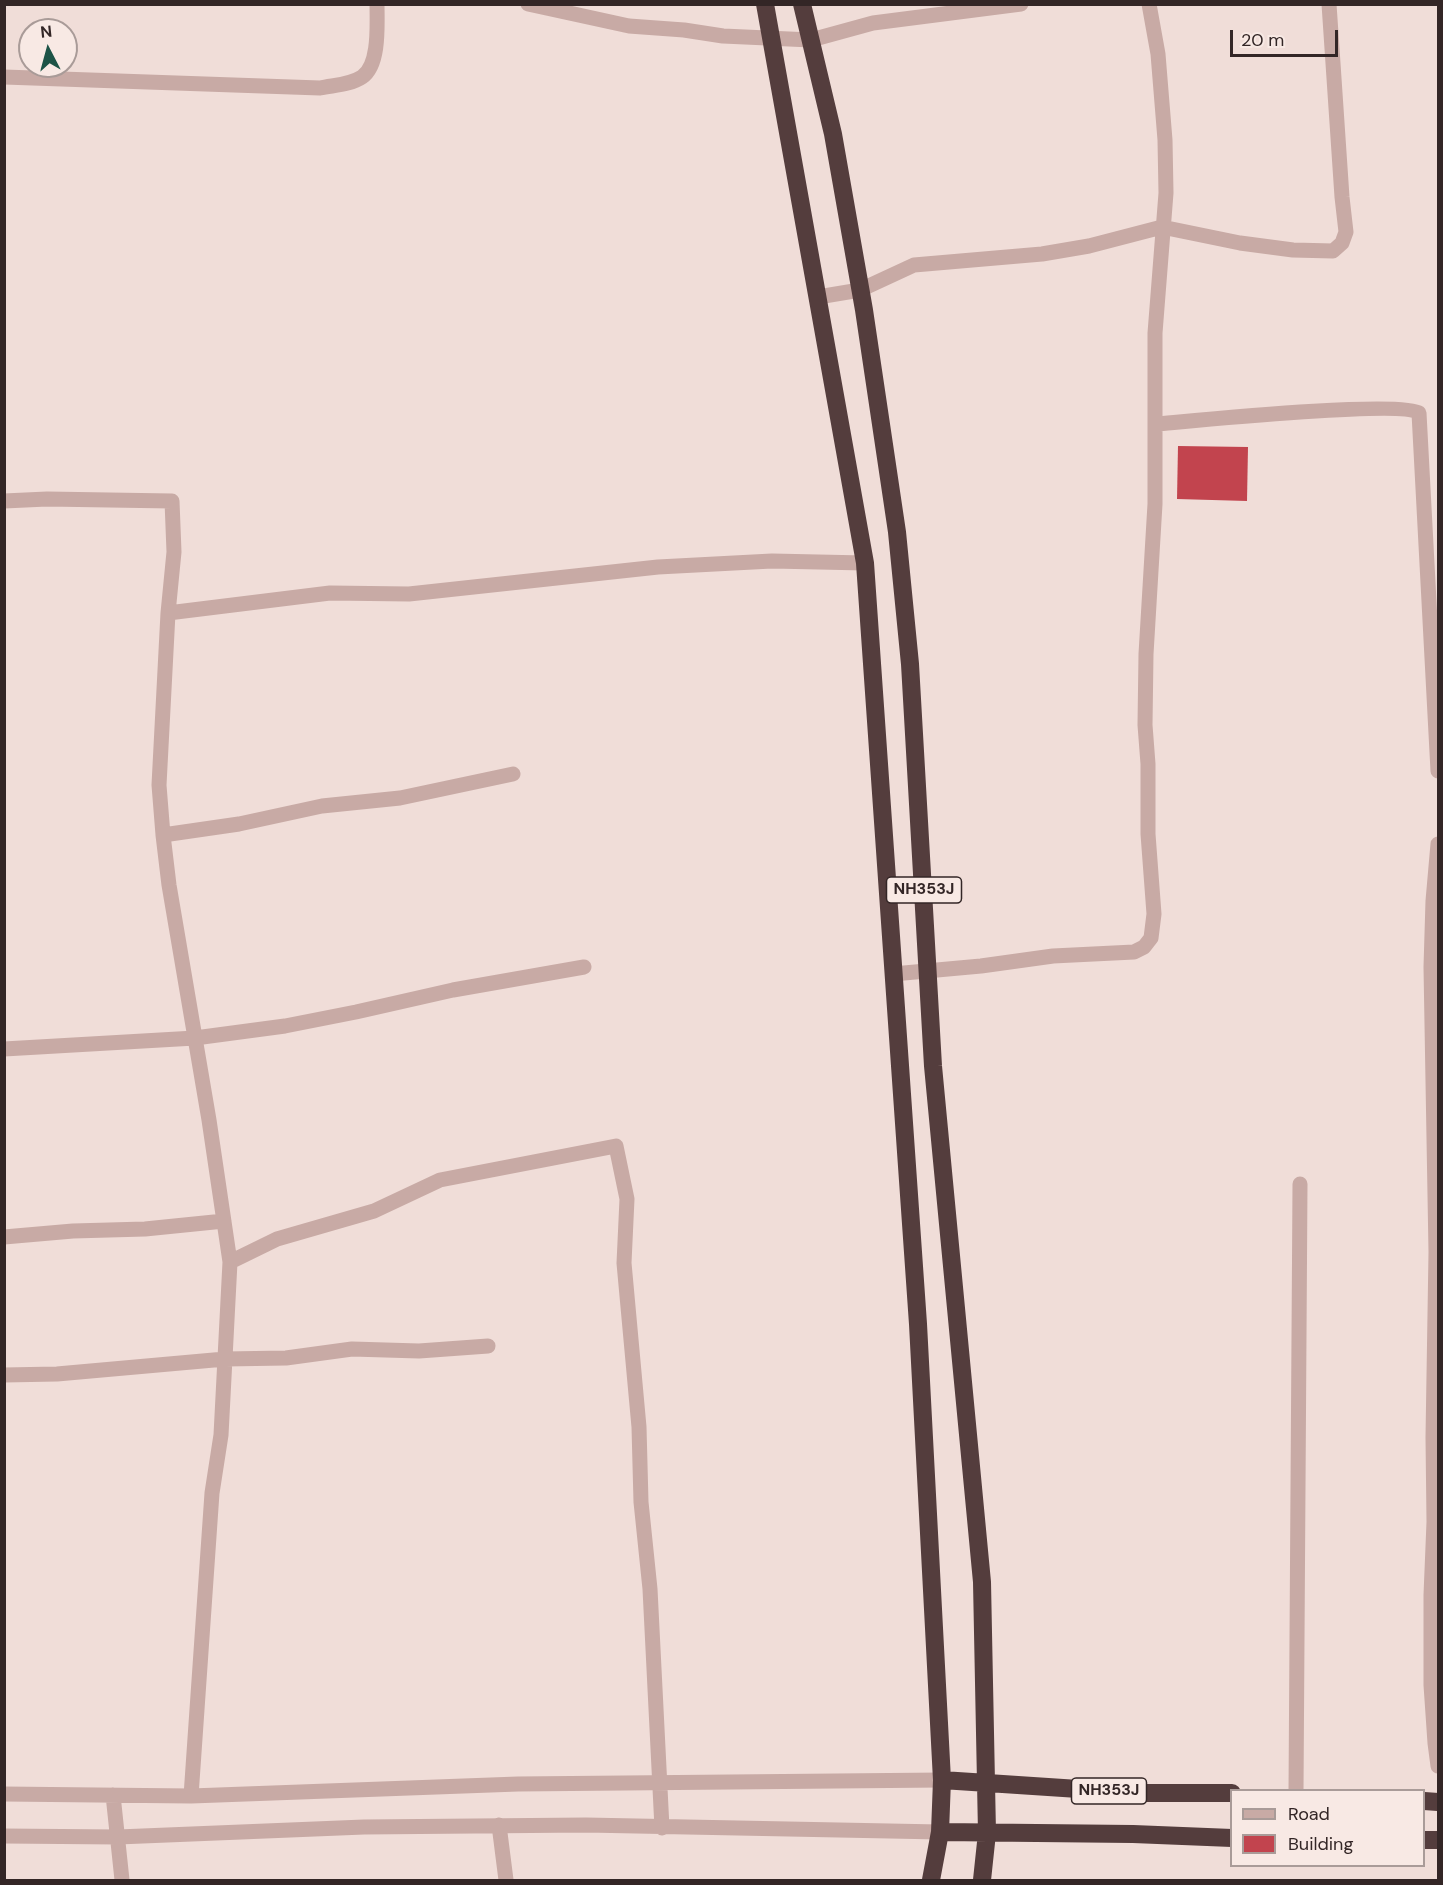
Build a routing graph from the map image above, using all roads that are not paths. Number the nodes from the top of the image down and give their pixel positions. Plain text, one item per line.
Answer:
1 (377, 4) edge
2 (528, 4) edge
3 (765, 4) edge
4 (802, 4) edge
5 (1022, 4) edge
6 (1149, 4) edge
7 (1329, 4) edge
8 (771, 40) junction
9 (811, 40) junction
10 (4, 77) edge
11 (1162, 227) junction
12 (860, 290) junction
13 (818, 297) junction
14 (1156, 424) junction
15 (4, 501) edge
16 (865, 563) junction
17 (168, 613) junction
18 (1438, 771) edge
19 (513, 774) dead end
20 (163, 835) junction
21 (1438, 844) edge
22 (584, 967) dead end
23 (928, 972) junction
24 (893, 974) junction
25 (195, 1038) junction
26 (4, 1049) edge
27 (1300, 1184) dead end
28 (224, 1221) junction
29 (4, 1237) edge
30 (230, 1262) junction
31 (488, 1346) dead end
32 (225, 1359) junction
33 (4, 1375) edge
34 (1438, 1766) edge
35 (942, 1780) junction
36 (658, 1783) junction
37 (986, 1783) junction
38 (1296, 1789) edge
39 (1230, 1793) edge
40 (4, 1794) edge
41 (113, 1795) junction
42 (191, 1796) junction
43 (499, 1825) junction
44 (662, 1828) junction
45 (940, 1832) junction
46 (987, 1833) junction
47 (4, 1836) edge
48 (118, 1837) junction
49 (1230, 1838) edge
50 (122, 1881) edge
51 (506, 1881) edge
52 (931, 1881) edge
53 (982, 1881) edge

1 - 10 street
2 - 8 street
3 - 8 highway
4 - 9 highway, NH353J
5 - 9 street
6 - 11 street
7 - 11 street
8 - 9 street
8 - 13 highway
9 - 12 highway, NH353J
11 - 12 street
11 - 14 street
12 - 13 street
12 - 23 highway, NH353J
13 - 16 highway
14 - 18 street
14 - 23 street
15 - 17 street
16 - 17 street
16 - 24 highway
17 - 20 street
19 - 20 street
20 - 25 street
21 - 34 street
22 - 25 street
23 - 24 street
23 - 37 highway, NH353J
24 - 35 highway
25 - 26 street
25 - 28 street
27 - 38 street
28 - 29 street
28 - 30 street
30 - 32 street
30 - 36 street
31 - 32 street
32 - 33 street
32 - 42 street
35 - 36 street
35 - 37 highway, NH353J
35 - 45 highway
36 - 42 street
36 - 44 street
37 - 39 highway, NH353J
37 - 46 highway, NH353J
40 - 41 street
41 - 42 street
41 - 48 street
43 - 44 street
43 - 48 street
43 - 51 street
44 - 45 street
45 - 46 highway
45 - 52 highway
46 - 49 highway
46 - 53 highway
47 - 48 street
48 - 50 street

